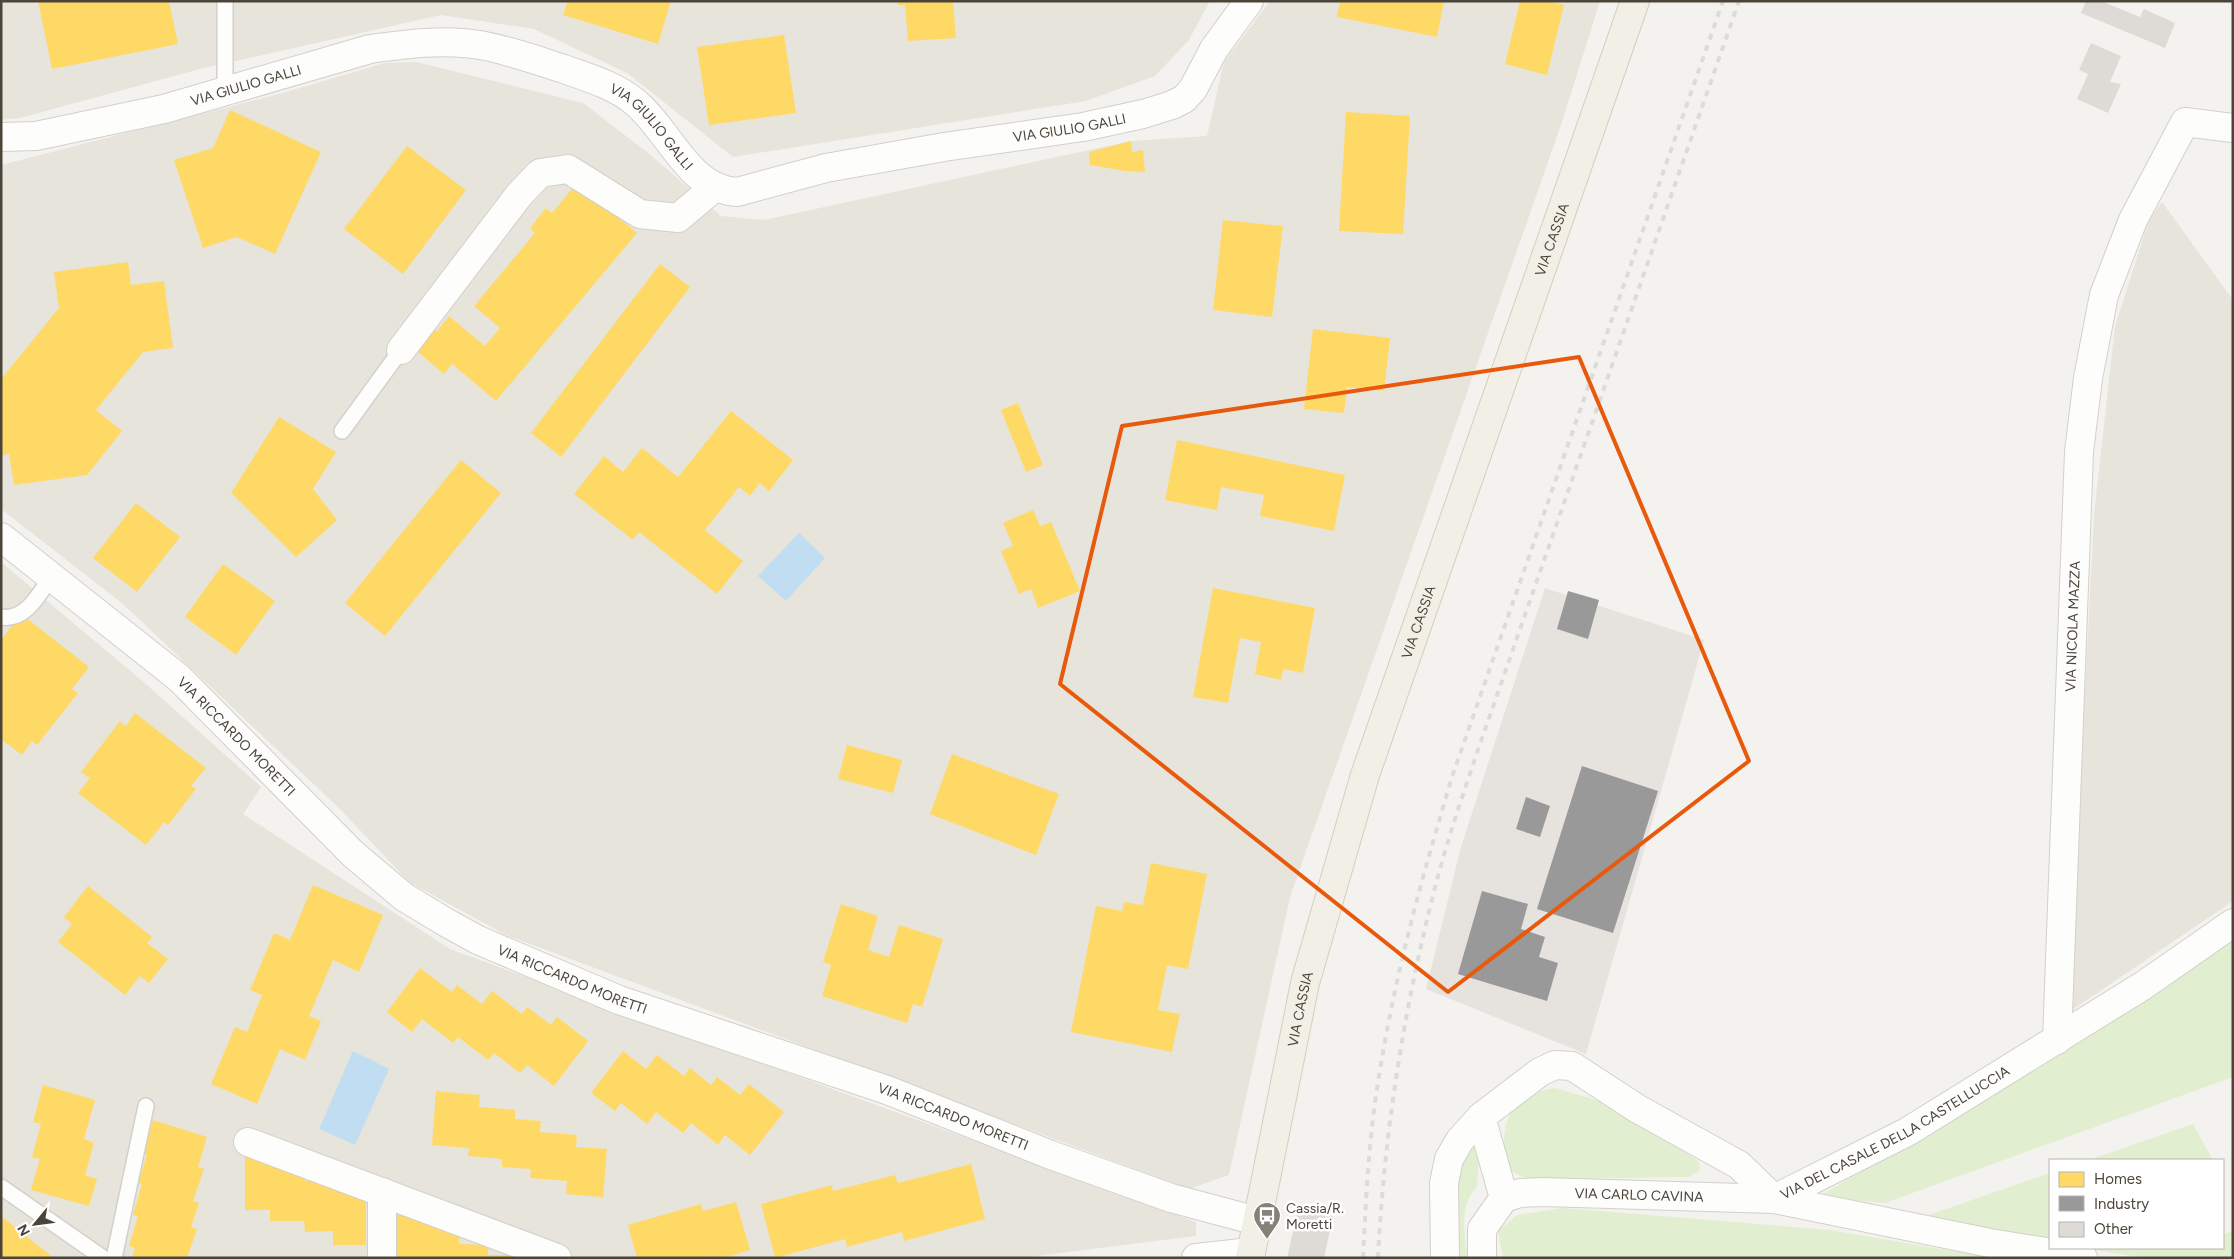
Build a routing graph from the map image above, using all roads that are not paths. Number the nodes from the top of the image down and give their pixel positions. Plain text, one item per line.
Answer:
1 (225, 1) edge
2 (1249, 1) edge
3 (1634, 1) edge
4 (225, 92) junction
5 (2233, 128) edge
6 (1, 137) edge
7 (714, 187) junction
8 (401, 350) joint
9 (342, 432) dead end
10 (1, 538) edge
11 (51, 577) junction
12 (1, 617) edge
13 (2233, 923) edge
14 (2057, 1040) junction
15 (146, 1106) dead end
16 (1481, 1117) junction
17 (248, 1142) dead end
18 (1, 1187) edge
19 (382, 1192) junction
20 (1504, 1198) junction
21 (1774, 1199) junction
22 (1258, 1221) junction
23 (1250, 1255) edge
24 (102, 1258) edge
25 (114, 1258) edge
26 (382, 1258) edge
27 (557, 1258) edge
28 (1196, 1258) edge
29 (1445, 1258) edge
30 (1482, 1258) edge
31 (2083, 1258) edge

1 - 4 lane
2 - 7 street, VIA GIULIO GALLI
3 - 22 main road, VIA CASSIA
4 - 6 street, VIA GIULIO GALLI
4 - 7 street, VIA GIULIO GALLI
5 - 14 street, VIA NICOLA MAZZA
7 - 8 street
8 - 9 lane
10 - 11 street, VIA RICCARDO MORETTI
11 - 12 lane
11 - 22 street, VIA RICCARDO MORETTI
13 - 14 street, VIA DEL CASALE DELLA CASTELLUCCIA
14 - 21 street, VIA DEL CASALE DELLA CASTELLUCCIA
15 - 25 lane
16 - 20 street
16 - 21 street, VIA DEL CASALE DELLA CASTELLUCCIA
16 - 29 street, VIA DEL CASALE DELLA CASTELLUCCIA
17 - 19 street
18 - 24 lane
19 - 26 street
19 - 27 street
20 - 21 street, VIA CARLO CAVINA
20 - 30 street
21 - 31 street, VIA CARLO CAVINA
22 - 23 main road, VIA CASSIA
23 - 28 street

